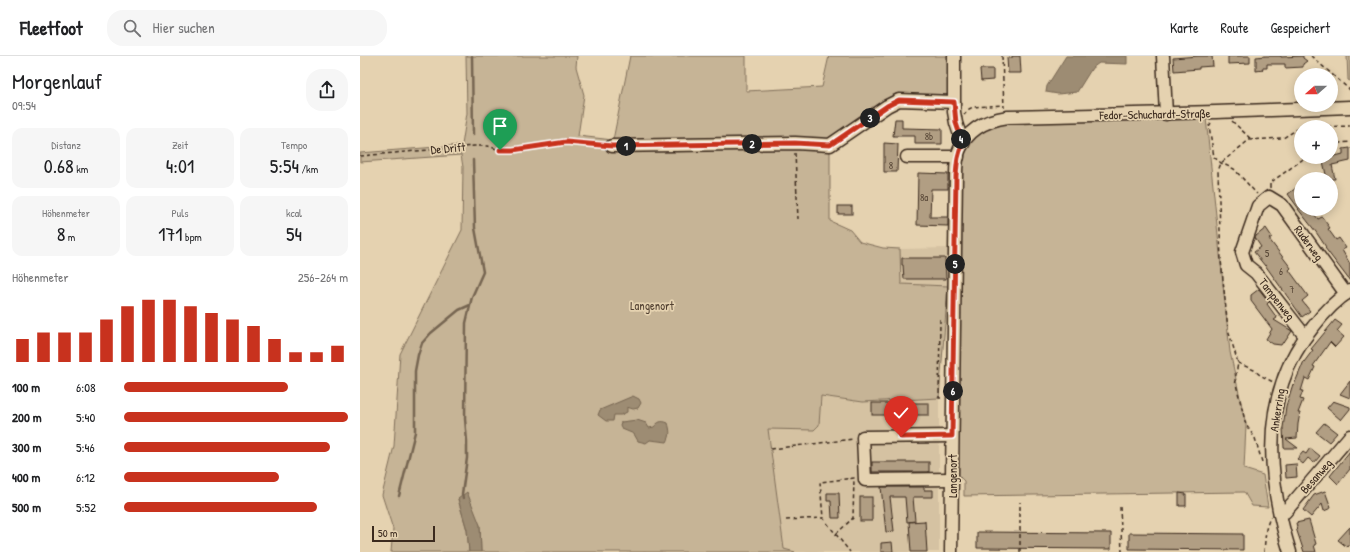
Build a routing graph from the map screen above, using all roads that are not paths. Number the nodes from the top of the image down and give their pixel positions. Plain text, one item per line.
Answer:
1 (954, 56) edge
2 (1163, 56) edge
3 (954, 102) junction
4 (1350, 107) edge
5 (1166, 114) junction
6 (965, 141) junction
7 (612, 146) road end
8 (907, 157) dead end
9 (958, 157) junction
10 (1263, 196) joint
11 (1348, 293) edge
12 (1305, 336) junction
13 (952, 436) junction
14 (1350, 436) edge
15 (952, 479) junction
16 (1275, 515) junction
17 (951, 552) edge
18 (1290, 552) edge

1 - 3 street
2 - 5 street
3 - 6 street
3 - 7 street
4 - 5 street, Fedor-Schuchardt-Straße
5 - 6 street, Fedor-Schuchardt-Straße
6 - 9 street, Langenort
8 - 9 street
9 - 13 street, Langenort
10 - 11 street, Ruderweg
10 - 12 street, Tampenweg
11 - 12 street, Ankerring
12 - 16 street, Ankerring
13 - 15 street, Langenort
13 - 15 street
14 - 16 street, Besanweg
15 - 17 street, Langenort
16 - 18 street, Ankerring

